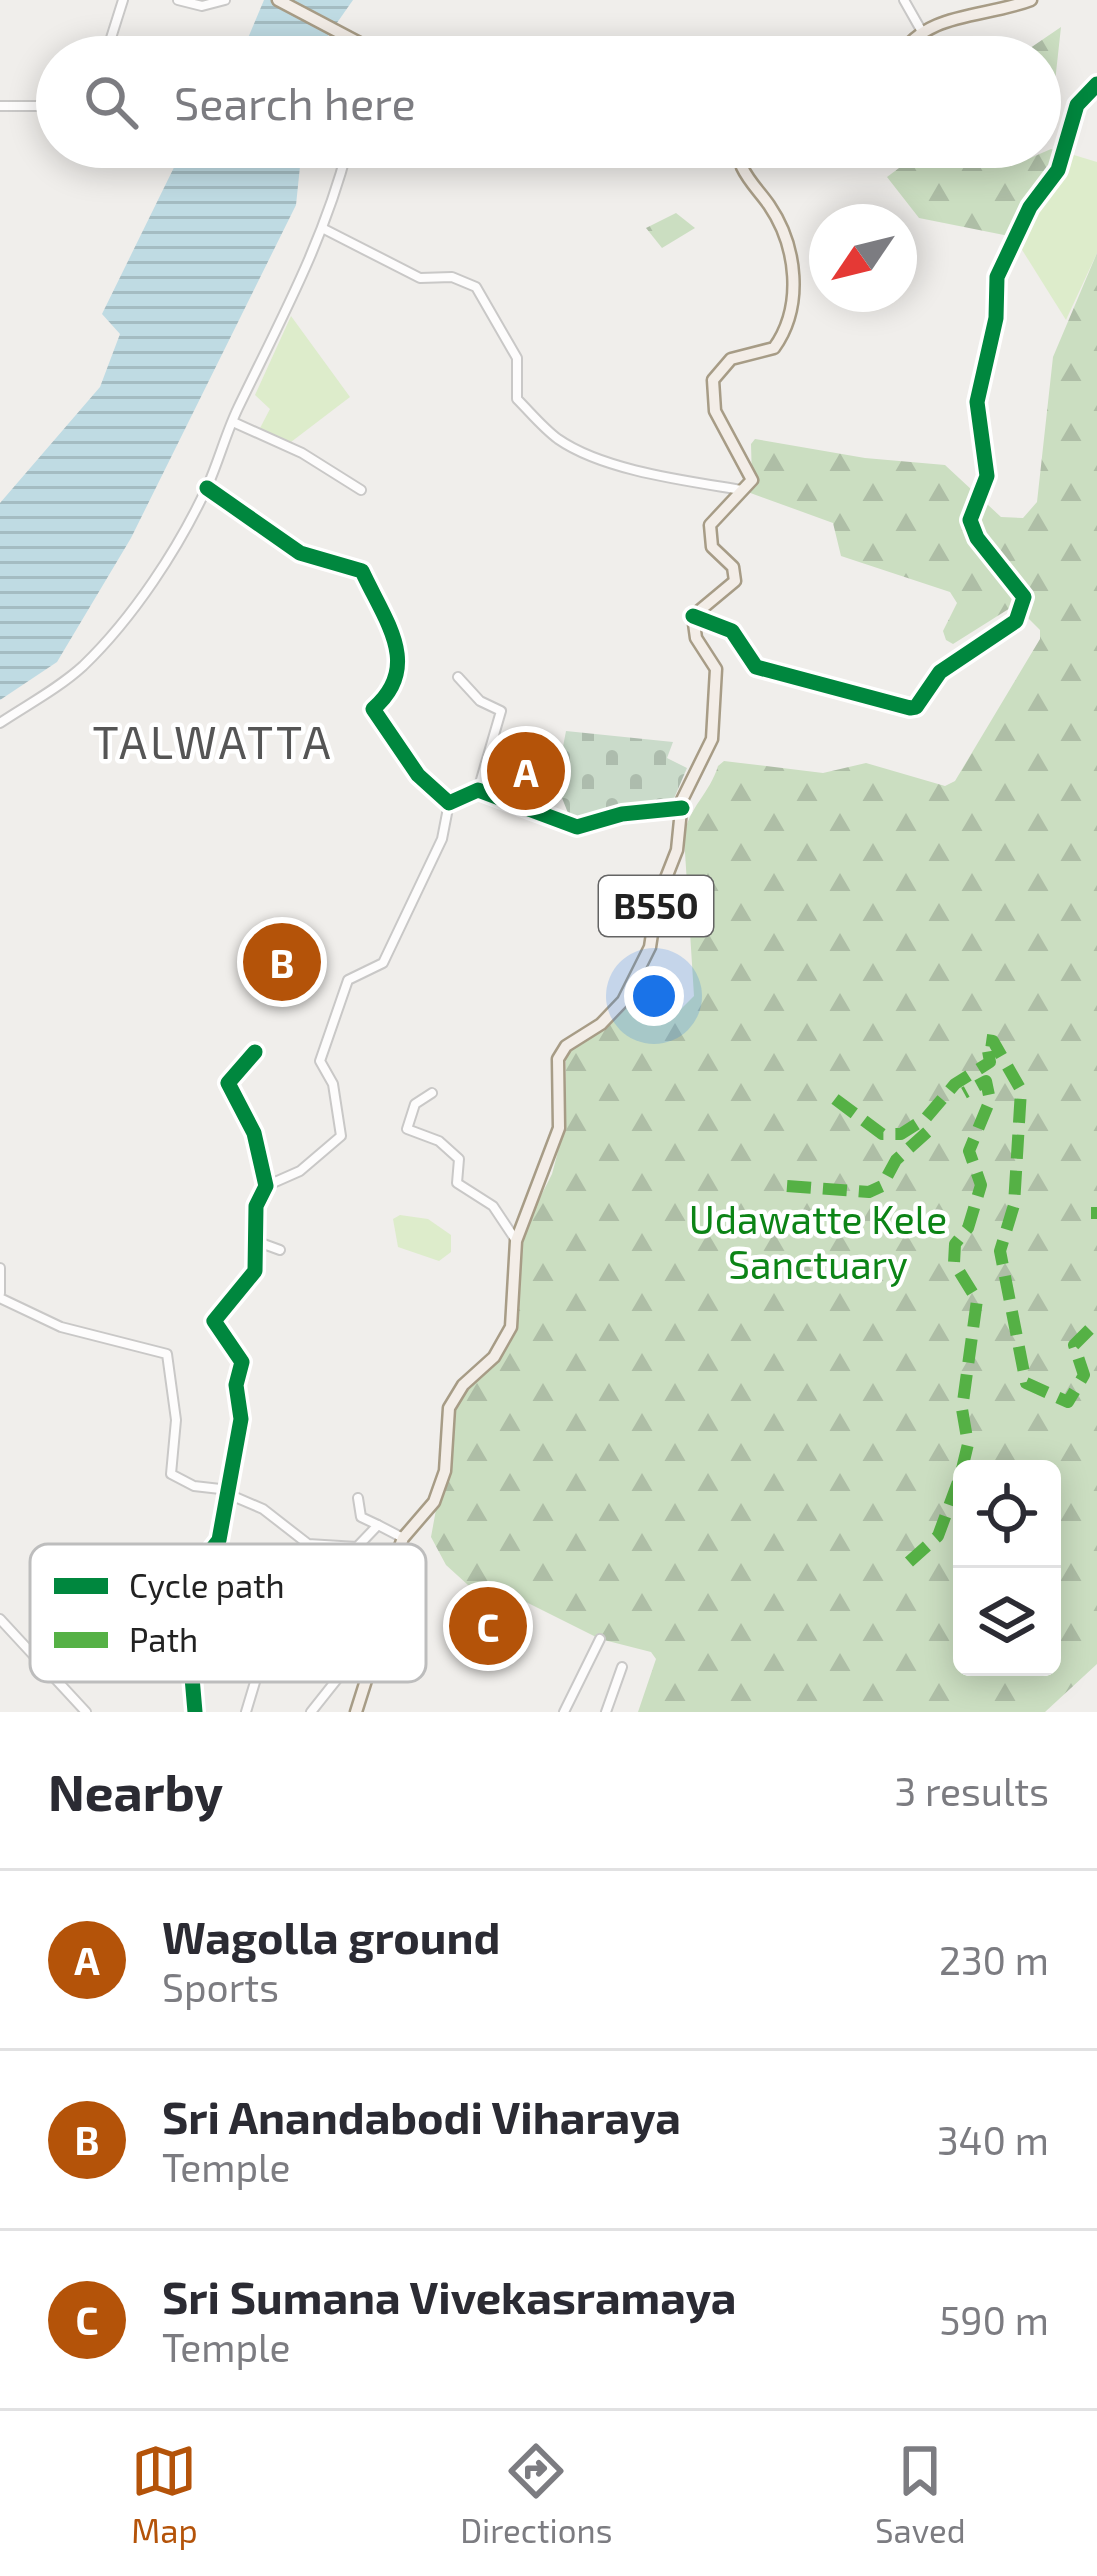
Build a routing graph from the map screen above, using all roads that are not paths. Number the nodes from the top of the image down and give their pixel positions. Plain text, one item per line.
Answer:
1 (123, 0) edge
2 (178, 0) edge
3 (225, 0) edge
4 (278, 0) edge
5 (904, 0) edge
6 (974, 0) edge
7 (1030, 0) edge
8 (974, 17) junction
9 (922, 30) junction
10 (112, 36) edge
11 (346, 36) edge
12 (917, 36) edge
13 (1097, 84) edge
14 (0, 106) edge
15 (36, 106) edge
16 (1061, 160) edge
17 (342, 168) edge
18 (743, 168) edge
19 (1059, 168) edge
20 (324, 229) junction
21 (233, 422) junction
22 (207, 488) junction
23 (361, 490) dead end
24 (745, 491) junction
25 (693, 616) junction
26 (458, 677) dead end
27 (0, 723) edge
28 (478, 790) junction
29 (449, 803) junction
30 (682, 808) junction
31 (255, 1052) dead end
32 (432, 1093) dead end
33 (266, 1186) junction
34 (517, 1241) junction
35 (258, 1242) junction
36 (280, 1250) dead end
37 (0, 1268) edge
38 (0, 1296) edge
39 (228, 1492) junction
40 (358, 1498) dead end
41 (378, 1525) junction
42 (403, 1538) junction
43 (216, 1544) edge
44 (308, 1544) edge
45 (360, 1544) edge
46 (402, 1544) edge
47 (0, 1620) edge
48 (600, 1639) dead end
49 (30, 1652) edge
50 (622, 1667) dead end
51 (58, 1682) edge
52 (192, 1682) edge
53 (255, 1682) edge
54 (335, 1682) edge
55 (365, 1682) edge
56 (86, 1712) edge
57 (195, 1712) edge
58 (246, 1712) edge
59 (311, 1712) edge
60 (356, 1712) edge
61 (564, 1712) edge
62 (606, 1712) edge

1 - 10 street
2 - 3 street
4 - 11 main road
5 - 9 street
6 - 8 street
7 - 8 main road
8 - 9 main road
9 - 12 main road
13 - 16 street
14 - 15 street
17 - 20 street
18 - 24 main road
19 - 25 street
20 - 21 street
20 - 24 street
21 - 22 street
21 - 23 street
22 - 27 street
22 - 29 street
24 - 25 main road
25 - 30 main road, B550
26 - 28 street
28 - 29 street
28 - 30 street
29 - 33 street
30 - 34 main road, B550
31 - 33 street
32 - 34 street
33 - 35 street
34 - 42 main road, B550
35 - 36 street
35 - 39 street
37 - 38 street
38 - 39 street
39 - 43 street
39 - 44 street
40 - 41 street
41 - 42 street
41 - 45 street
42 - 46 main road, B550
47 - 49 street
48 - 61 street
50 - 62 street
51 - 56 street
52 - 57 street
53 - 58 street
54 - 59 street
55 - 60 main road, B550

